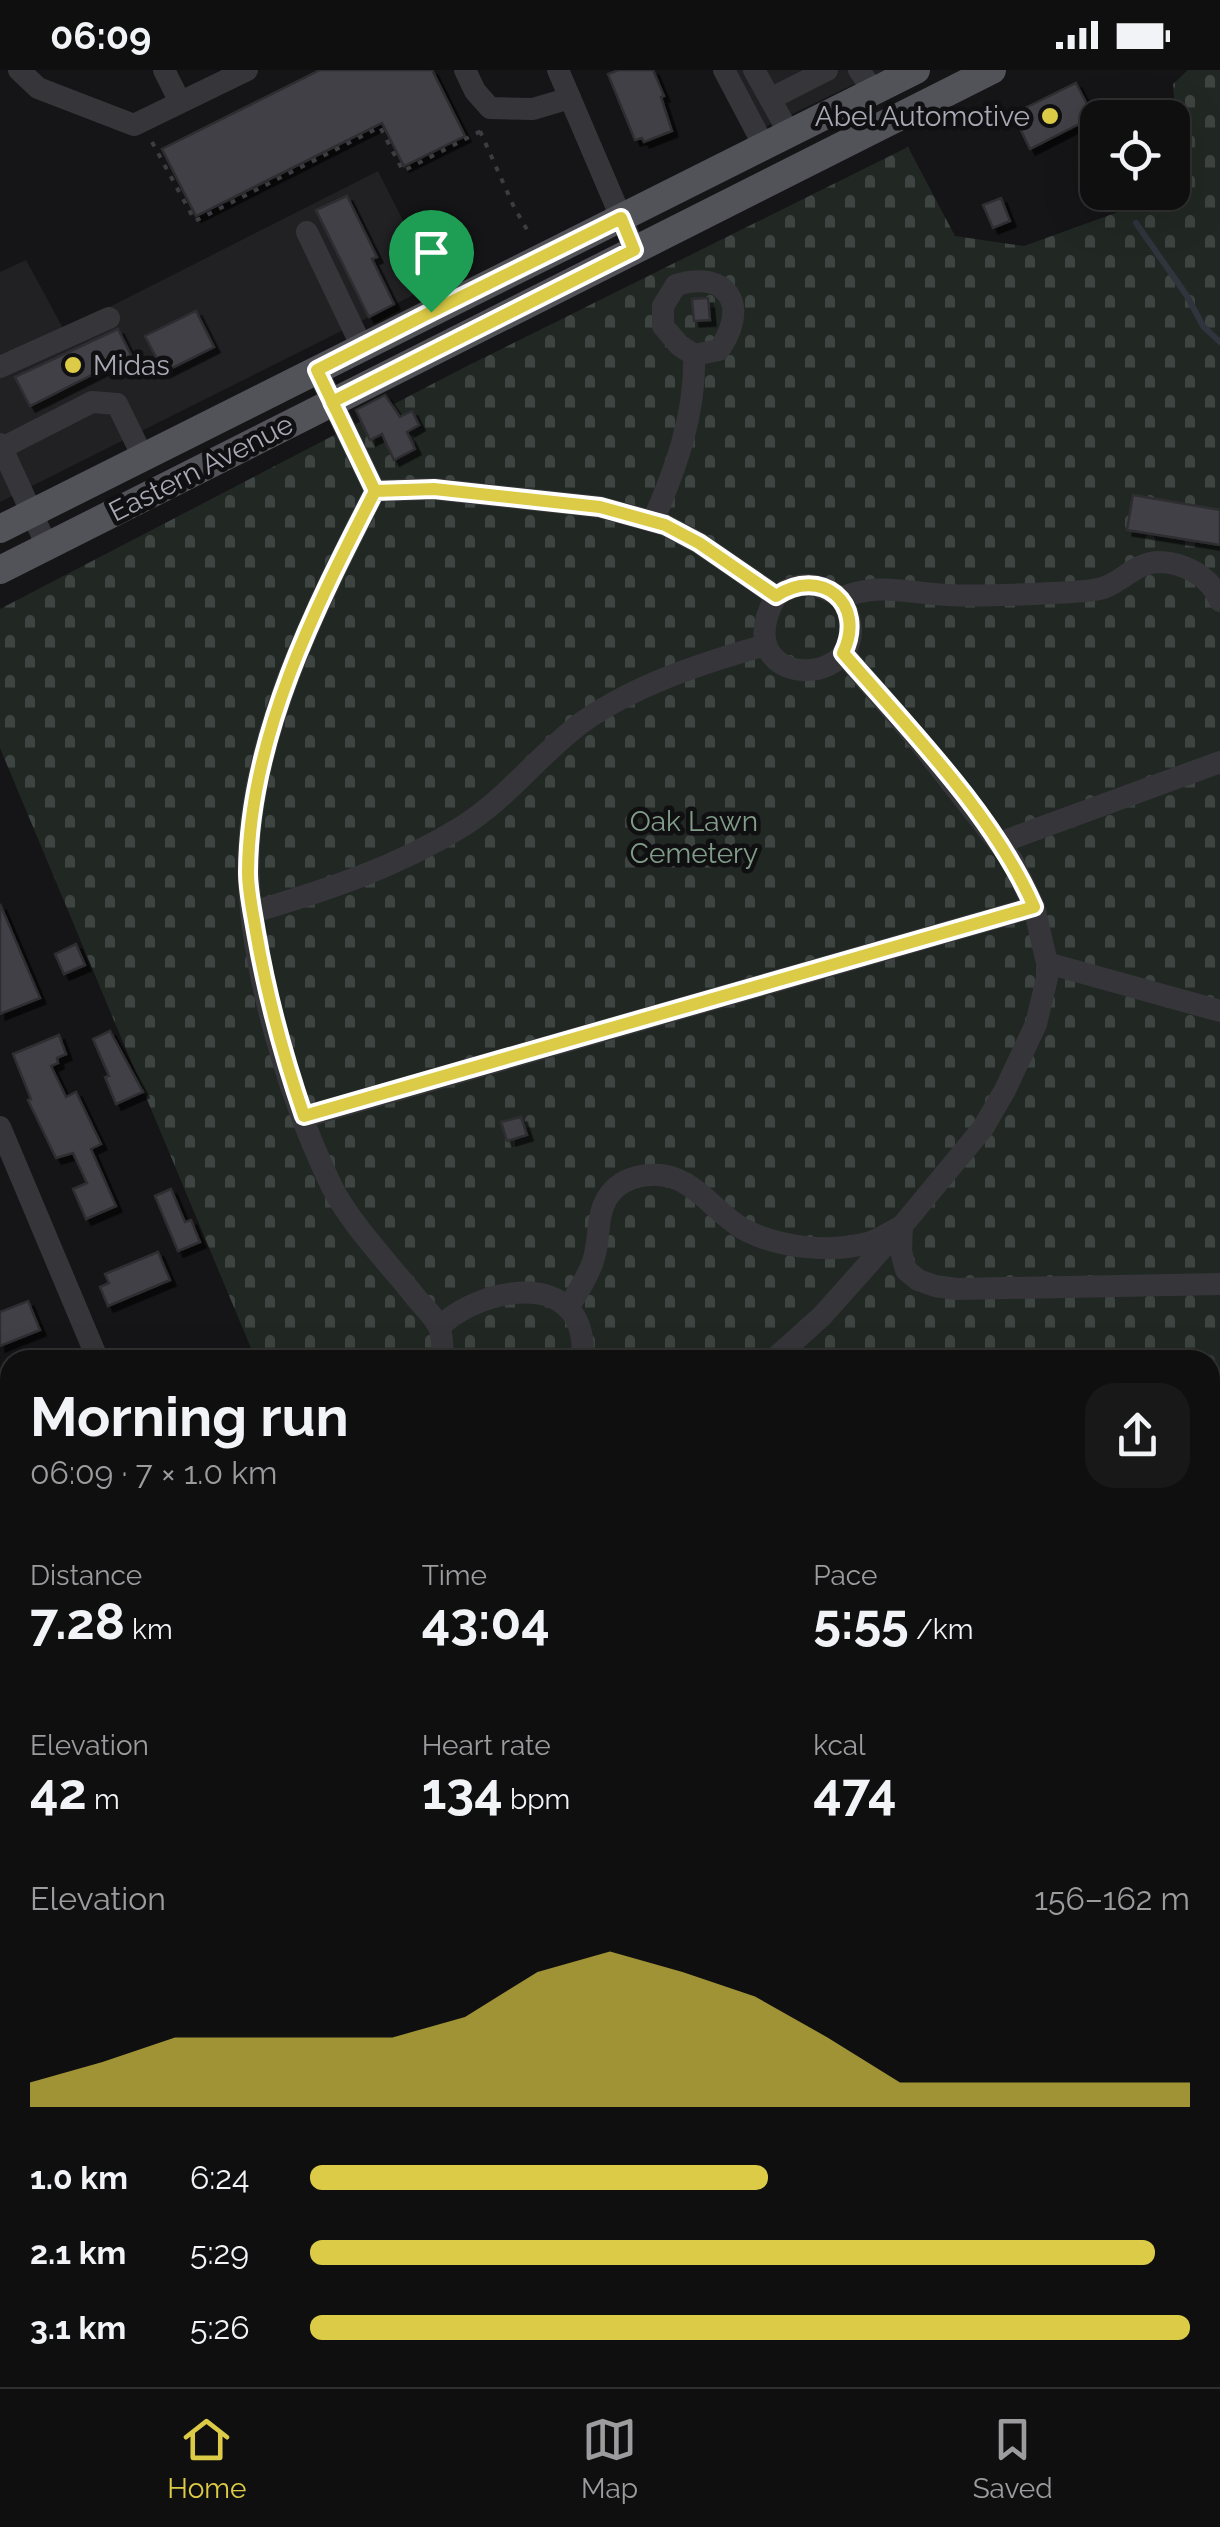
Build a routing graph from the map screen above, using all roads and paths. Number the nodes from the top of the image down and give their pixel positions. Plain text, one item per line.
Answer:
1 (19, 70) edge
2 (164, 70) edge
3 (246, 70) edge
4 (465, 70) edge
5 (558, 70) edge
6 (724, 70) edge
7 (754, 70) edge
8 (827, 70) edge
9 (916, 70) edge
10 (980, 73) edge
11 (866, 81) edge
12 (570, 98) junction
13 (770, 99) junction
14 (180, 102) junction
15 (152, 134) dead end
16 (776, 140) junction
17 (621, 218) junction
18 (307, 232) dead end
19 (532, 239) dead end
20 (634, 250) junction
21 (109, 318) dead end
22 (362, 347) junction
23 (694, 355) dead end
24 (0, 367) edge
25 (317, 370) junction
26 (332, 402) junction
27 (1, 446) edge
28 (143, 456) junction
29 (375, 491) junction
30 (31, 513) junction
31 (653, 522) junction
32 (0, 528) edge
33 (47, 546) junction
34 (0, 570) edge
35 (776, 596) junction
36 (840, 598) junction
37 (1220, 601) edge
38 (766, 644) junction
39 (843, 653) junction
40 (1220, 762) edge
41 (999, 843) junction
42 (1034, 907) junction
43 (253, 912) junction
44 (1047, 963) junction
45 (1220, 1011) edge
46 (304, 1116) junction
47 (0, 1127) edge
48 (902, 1226) junction
49 (1220, 1284) edge
50 (568, 1308) junction
51 (440, 1328) junction
52 (94, 1350) edge
53 (443, 1350) edge
54 (582, 1350) edge
55 (784, 1350) edge

1 - 14 street
2 - 14 street
3 - 14 street
4 - 12 street
5 - 12 street
6 - 16 street
7 - 13 street
8 - 13 street
9 - 11 main road, Eastern Avenue
10 - 20 main road, Eastern Avenue
11 - 16 main road, Eastern Avenue
12 - 17 street
13 - 16 street
15 - 19 path
16 - 17 main road, Eastern Avenue
17 - 20 street
17 - 22 main road, Eastern Avenue
18 - 22 street
20 - 26 main road, Eastern Avenue
21 - 24 street
22 - 25 main road, Eastern Avenue
23 - 31 street
25 - 26 street
25 - 28 main road, Eastern Avenue
26 - 29 street
26 - 33 main road, Eastern Avenue
27 - 28 street
27 - 30 street
28 - 30 main road, Eastern Avenue
29 - 31 street
29 - 43 street
30 - 32 main road, Eastern Avenue
30 - 33 street
31 - 35 street
33 - 34 main road, Eastern Avenue
35 - 36 street
35 - 38 street
36 - 37 street
36 - 39 street
38 - 39 street
38 - 43 street
39 - 41 street
40 - 41 street
41 - 42 street
42 - 44 street
42 - 46 street
43 - 46 street
44 - 45 street
44 - 48 street
46 - 51 street
47 - 52 street
48 - 49 street
48 - 50 street
48 - 55 street
50 - 51 street
50 - 54 street
51 - 53 street

